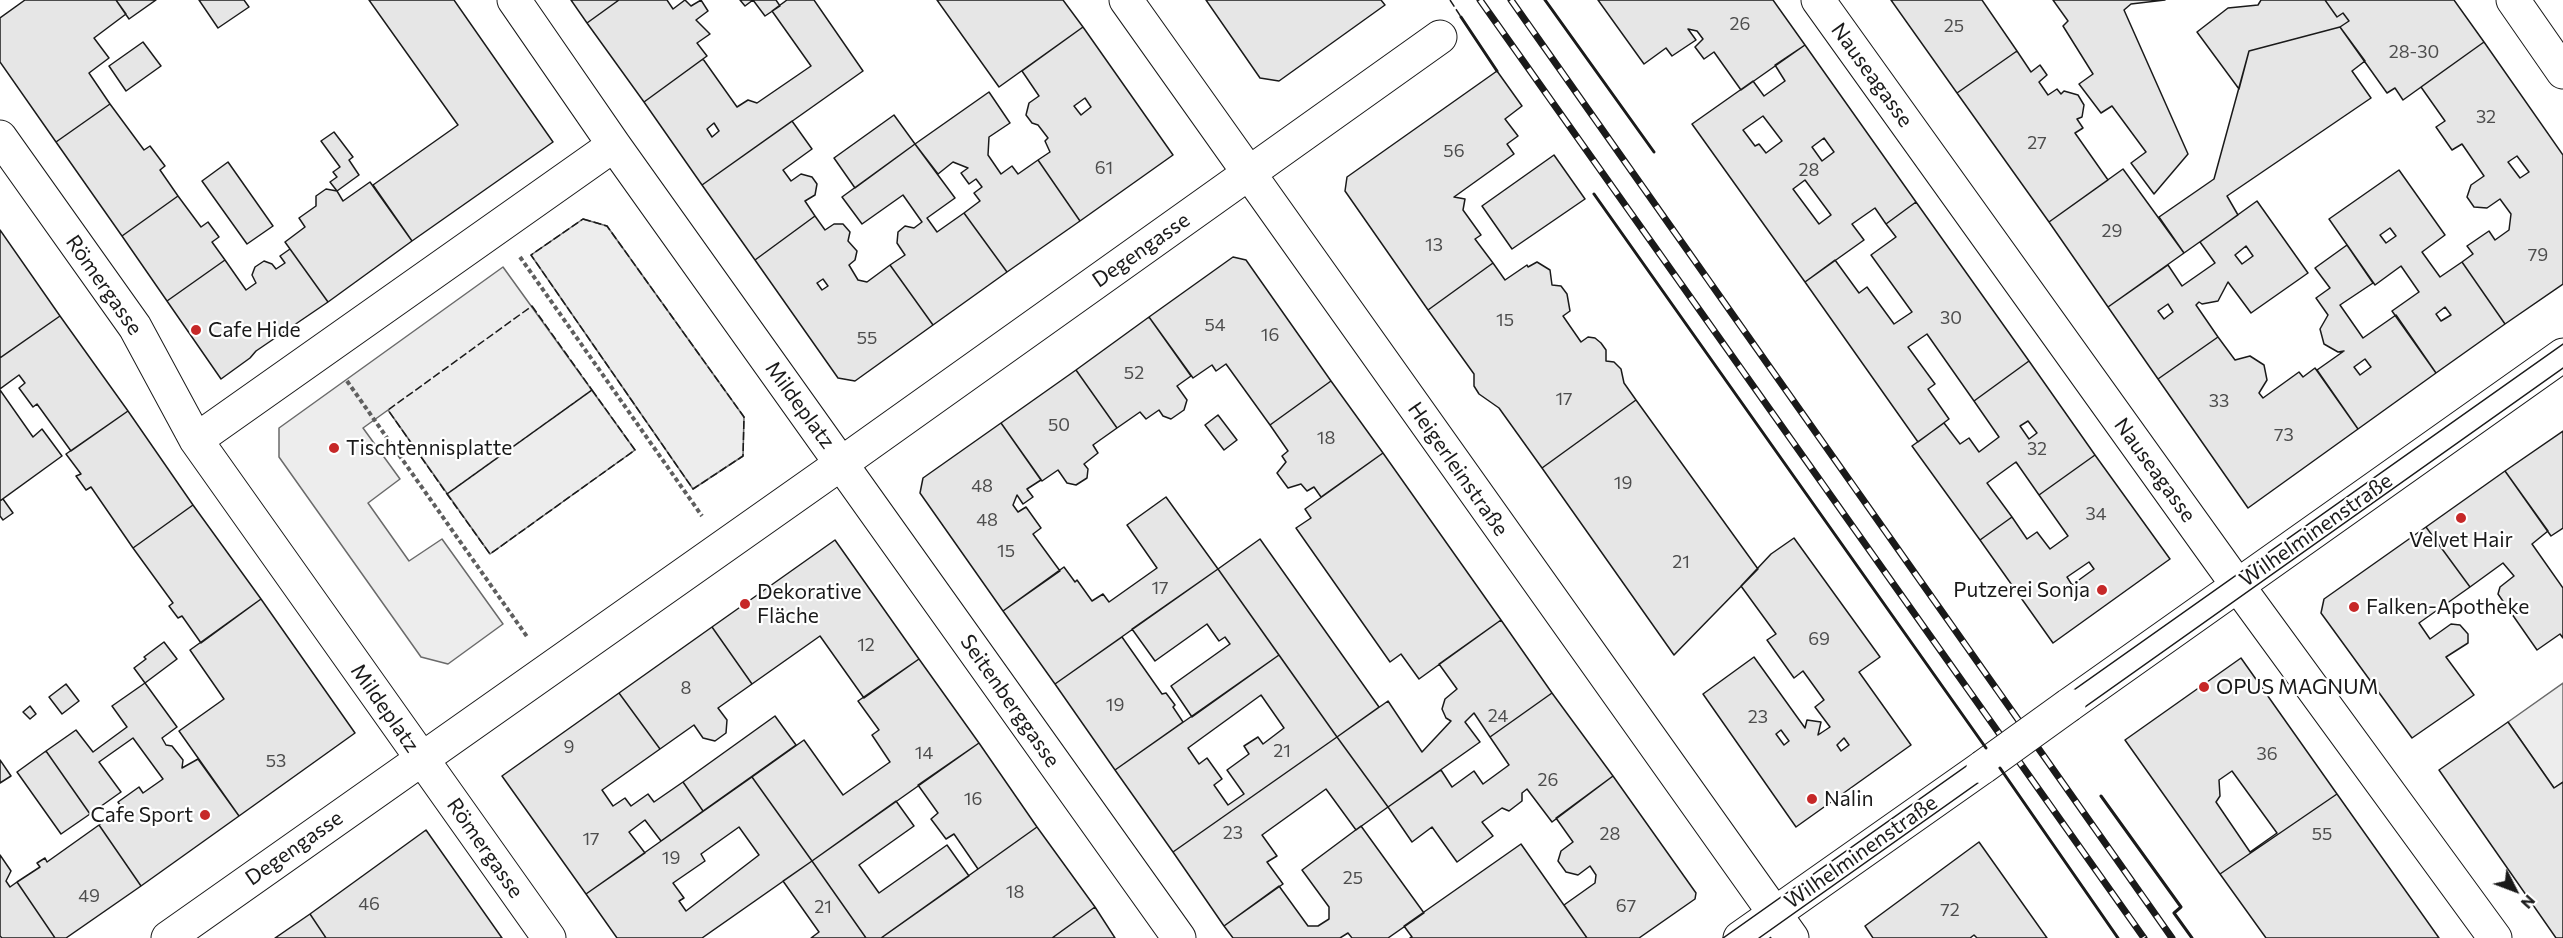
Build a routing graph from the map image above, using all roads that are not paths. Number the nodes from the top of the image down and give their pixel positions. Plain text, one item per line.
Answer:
1 (514, 0) edge
2 (1126, 0) edge
3 (1818, 0) edge
4 (2513, 0) edge
5 (1440, 37) dead end
6 (2563, 72) edge
7 (0, 137) edge
8 (614, 145) junction
9 (1248, 174) junction
10 (2563, 355) edge
11 (195, 440) junction
12 (842, 463) junction
13 (2238, 586) junction
14 (421, 758) junction
15 (1783, 926) edge
16 (168, 938) edge
17 (549, 938) edge
18 (1179, 938) edge
19 (1740, 938) edge
20 (2495, 938) edge

1 - 8 street
2 - 9 street, Heigerleinstraße
3 - 13 street, Nauseagasse
4 - 6 street
5 - 9 street, Degengasse
7 - 11 street, Römergasse
8 - 11 street
8 - 12 street, Mildeplatz
9 - 12 street, Degengasse
9 - 15 street, Heigerleinstraße
10 - 13 street, Wilhelminenstraße
11 - 14 street, Mildeplatz
12 - 14 street, Mildeplatz
12 - 18 street, Seitenberggasse
13 - 15 street, Wilhelminenstraße, bridge
13 - 20 street, Nauseagasse
14 - 16 street, Degengasse
14 - 17 street, Römergasse
15 - 19 street, Wilhelminenstraße

